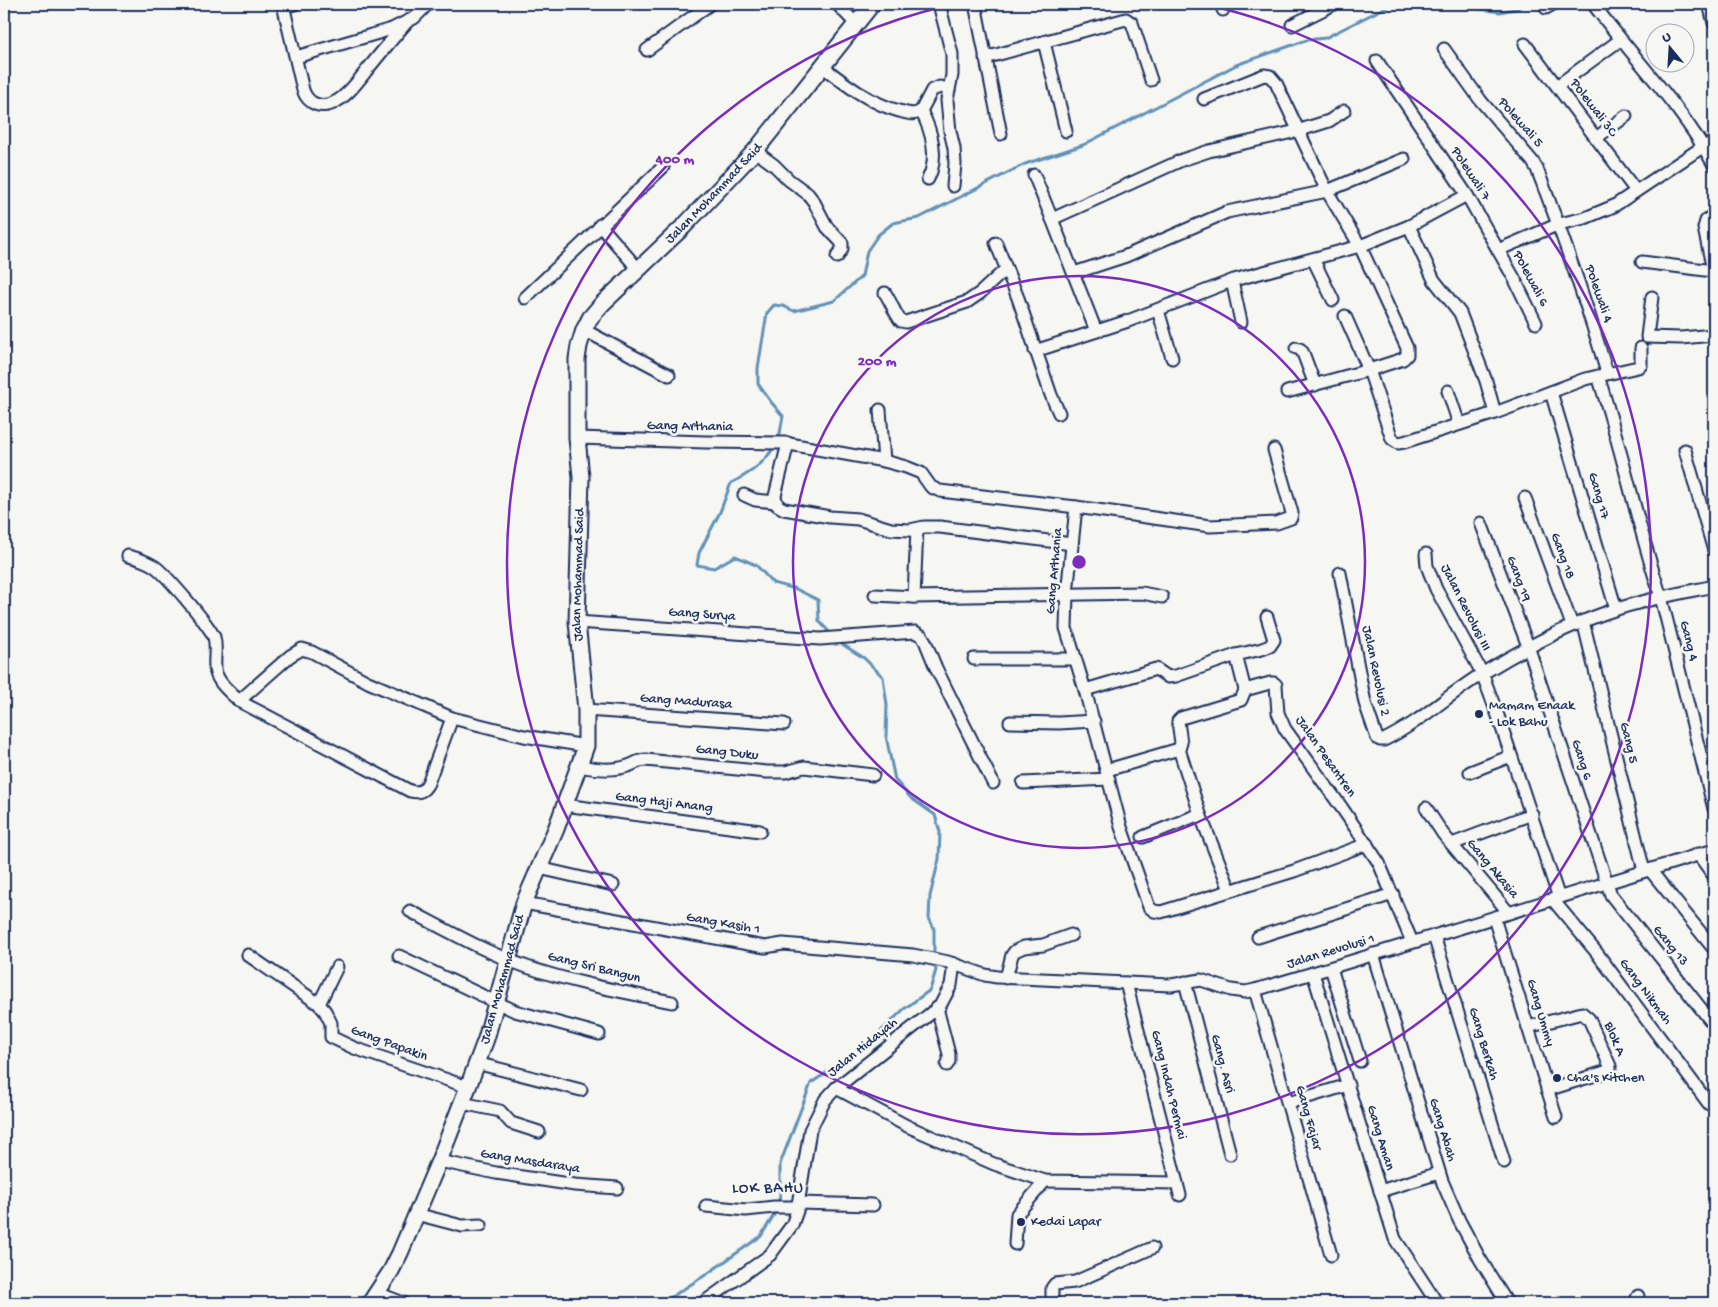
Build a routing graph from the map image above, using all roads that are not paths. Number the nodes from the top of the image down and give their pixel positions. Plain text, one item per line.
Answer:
1 (294, 4) edge
2 (428, 4) edge
3 (710, 4) edge
4 (837, 4) edge
5 (872, 4) edge
6 (938, 4) edge
7 (975, 4) edge
8 (1334, 4) edge
9 (1592, 4) edge
10 (1709, 4) edge
11 (407, 22) junction
12 (1714, 22) edge
13 (856, 24) junction
14 (1292, 25) dead end
15 (1620, 40) junction
16 (1044, 42) junction
17 (1525, 44) dead end
18 (1444, 49) dead end
19 (647, 50) dead end
20 (296, 57) junction
21 (985, 58) junction
22 (1378, 61) dead end
23 (822, 66) junction
24 (1151, 80) dead end
25 (1557, 86) junction
26 (949, 89) junction
27 (1204, 99) dead end
28 (1344, 110) dead end
29 (922, 111) junction
30 (1626, 116) dead end
31 (1066, 131) dead end
32 (1297, 132) junction
33 (1001, 134) dead end
34 (1596, 138) junction
35 (1709, 145) edge
36 (755, 151) junction
37 (1404, 159) dead end
38 (1714, 165) edge
39 (663, 167) dead end
40 (1034, 175) dead end
41 (928, 180) dead end
42 (953, 186) dead end
43 (1327, 191) junction
44 (1636, 191) junction
45 (1467, 195) junction
46 (1714, 214) edge
47 (1052, 219) junction
48 (1559, 224) junction
49 (600, 225) junction
50 (1409, 226) junction
51 (996, 244) dead end
52 (1360, 246) junction
53 (1498, 250) junction
54 (837, 256) dead end
55 (1313, 259) junction
56 (1642, 262) dead end
57 (1006, 268) junction
58 (639, 270) junction
59 (1074, 273) junction
60 (1714, 273) edge
61 (1232, 281) junction
62 (886, 294) dead end
63 (1652, 297) dead end
64 (525, 298) dead end
65 (1333, 300) dead end
66 (1158, 310) junction
67 (1345, 316) dead end
68 (1241, 322) dead end
69 (1536, 323) dead end
70 (584, 330) junction
71 (1096, 331) junction
72 (1714, 335) edge
73 (1296, 348) dead end
74 (1641, 348) dead end
75 (1035, 351) junction
76 (1172, 358) dead end
77 (1369, 370) junction
78 (669, 375) dead end
79 (1602, 375) junction
80 (1315, 385) junction
81 (1448, 391) dead end
82 (1287, 392) dead end
83 (1551, 392) junction
84 (880, 410) dead end
85 (1059, 412) dead end
86 (1495, 413) junction
87 (1459, 424) junction
88 (577, 438) junction
89 (786, 443) junction
90 (1274, 450) dead end
91 (1685, 450) dead end
92 (884, 461) junction
93 (744, 495) dead end
94 (1525, 498) dead end
95 (776, 502) junction
96 (1076, 507) junction
97 (1481, 523) dead end
98 (917, 529) junction
99 (1072, 544) junction
100 (1714, 551) edge
101 (1426, 554) dead end
102 (128, 556) dead end
103 (1340, 573) dead end
104 (1714, 586) edge
105 (1067, 594) junction
106 (875, 595) dead end
107 (914, 597) junction
108 (1162, 597) dead end
109 (1661, 597) junction
110 (1616, 609) junction
111 (1267, 617) dead end
112 (577, 622) junction
113 (1577, 623) junction
114 (1528, 646) junction
115 (1236, 655) junction
116 (974, 659) dead end
117 (1075, 659) junction
118 (1482, 674) junction
119 (1085, 690) junction
120 (1245, 690) junction
121 (239, 701) junction
122 (586, 710) junction
123 (452, 718) junction
124 (1094, 721) junction
125 (1010, 722) dead end
126 (784, 724) dead end
127 (586, 746) junction
128 (1179, 749) junction
129 (1511, 756) junction
130 (580, 766) junction
131 (1470, 772) dead end
132 (1108, 774) junction
133 (873, 775) dead end
134 (993, 783) dead end
135 (1023, 783) dead end
136 (564, 806) junction
137 (1426, 808) dead end
138 (1714, 809) edge
139 (1200, 814) junction
140 (1532, 814) junction
141 (760, 831) dead end
142 (1142, 837) dead end
143 (1367, 844) junction
144 (1452, 844) junction
145 (1714, 850) edge
146 (1698, 854) junction
147 (539, 868) junction
148 (1648, 871) junction
149 (1714, 876) edge
150 (1606, 884) junction
151 (613, 885) dead end
152 (1230, 890) junction
153 (1393, 894) junction
154 (1556, 899) junction
155 (524, 903) junction
156 (410, 911) dead end
157 (1509, 913) junction
158 (1494, 918) junction
159 (1071, 935) dead end
160 (1434, 936) junction
161 (1258, 937) dead end
162 (1412, 942) junction
163 (1714, 949) edge
164 (1373, 954) junction
165 (248, 955) dead end
166 (399, 956) dead end
167 (509, 960) junction
168 (951, 963) junction
169 (337, 967) dead end
170 (1331, 968) junction
171 (1313, 973) junction
172 (1006, 978) junction
173 (1185, 982) junction
174 (1126, 983) junction
175 (1255, 990) junction
176 (672, 1002) dead end
177 (496, 1003) junction
178 (319, 1004) junction
179 (937, 1008) junction
180 (1714, 1025) edge
181 (1528, 1027) junction
182 (599, 1034) dead end
183 (1360, 1061) dead end
184 (476, 1063) junction
185 (947, 1065) dead end
186 (1348, 1085) junction
187 (468, 1087) junction
188 (836, 1088) junction
189 (581, 1090) dead end
190 (1547, 1090) junction
191 (462, 1103) junction
192 (1288, 1103) junction
193 (1709, 1104) dead end
194 (1556, 1118) dead end
195 (539, 1132) dead end
196 (1230, 1154) dead end
197 (439, 1161) junction
198 (1504, 1162) dead end
199 (1439, 1172) junction
200 (1046, 1181) junction
201 (1177, 1183) junction
202 (617, 1188) dead end
203 (1380, 1191) junction
204 (1180, 1195) dead end
205 (798, 1205) junction
206 (873, 1205) dead end
207 (706, 1206) dead end
208 (416, 1214) junction
209 (481, 1225) dead end
210 (1014, 1244) dead end
211 (1152, 1248) dead end
212 (1331, 1255) dead end
213 (374, 1298) edge
214 (403, 1303) edge
215 (703, 1303) edge
216 (1052, 1303) edge
217 (1437, 1303) edge
218 (1507, 1303) edge

1 - 20 street
2 - 11 street
3 - 19 street
4 - 13 street
5 - 13 street, Jalan Mohammad Said
6 - 26 street
7 - 21 street
8 - 14 street
9 - 15 street
10 - 12 street
11 - 20 street
11 - 20 street
13 - 23 street, Jalan Mohammad Said
15 - 25 street
15 - 35 street
16 - 21 street
16 - 24 street
16 - 31 street
17 - 25 street, Polewali 3C
18 - 48 street, Polewali 5
21 - 33 street
22 - 45 street, Polewali 7
23 - 29 street
23 - 36 street, Jalan Mohammad Said
25 - 34 street, Polewali 3C
26 - 29 street
26 - 42 street
27 - 32 street
28 - 32 street
29 - 41 street
30 - 34 street
32 - 43 street
32 - 47 street
34 - 44 street, Polewali 3C
35 - 38 street
35 - 44 street
36 - 54 street
36 - 58 street, Jalan Mohammad Said
37 - 43 street
39 - 49 street
40 - 47 street
43 - 52 street
43 - 59 street
44 - 48 street
45 - 50 street
45 - 53 street, Polewali 7
46 - 60 street
47 - 59 street
48 - 53 street
48 - 79 street, Polewali 4
49 - 58 street
49 - 64 street
50 - 52 street
50 - 86 street
51 - 57 street
52 - 55 street
52 - 77 street
53 - 69 street, Polewali 6
55 - 61 street
55 - 65 street
56 - 60 street
57 - 62 street
57 - 75 street
58 - 70 street, Jalan Mohammad Said
59 - 71 street
61 - 66 street
61 - 68 street
63 - 72 street
66 - 71 street
66 - 76 street
67 - 77 street
70 - 78 street
70 - 88 street, Jalan Mohammad Said
71 - 75 street
73 - 80 street
74 - 79 street
75 - 85 street
77 - 80 street
77 - 87 street
79 - 83 street
79 - 109 street, Polewali 4
80 - 82 street
81 - 87 street
83 - 86 street
83 - 110 street, Gang 17
84 - 92 street
86 - 87 street
88 - 89 street, Gang Arthania
88 - 112 street, Jalan Mohammad Said
89 - 92 street, Gang Arthania
89 - 95 street
90 - 96 street
91 - 100 street
92 - 96 street, Gang Arthania
93 - 95 street
94 - 113 street, Gang 18
95 - 98 street
96 - 99 street, Gang Arthania
97 - 114 street, Gang 19
98 - 99 street
98 - 107 street
99 - 105 street, Gang Arthania
101 - 118 street, Jalan Revolusi III
102 - 121 street
103 - 118 street, Jalan Revolusi 2
104 - 109 street, Jalan Revolusi 2
105 - 107 street
105 - 108 street
105 - 117 street, Gang Arthania
106 - 107 street
109 - 110 street, Jalan Revolusi 2
109 - 138 street, Gang 4
110 - 113 street, Jalan Revolusi 2
111 - 115 street
112 - 122 street, Jalan Mohammad Said
112 - 134 street, Gang Surya
113 - 114 street, Jalan Revolusi 2
113 - 148 street, Gang 5
114 - 118 street, Jalan Revolusi 2
114 - 150 street, Gang 6
115 - 119 street
115 - 120 street
116 - 117 street
117 - 119 street, Gang Arthania
118 - 129 street
119 - 124 street, Gang Arthania
120 - 128 street
120 - 143 street, Jalan Pesantren
121 - 123 street
121 - 123 street
122 - 126 street, Gang Madurasa
122 - 127 street, Jalan Mohammad Said
123 - 127 street
124 - 125 street
124 - 132 street, Gang Arthania
127 - 130 street, Jalan Mohammad Said
128 - 132 street
128 - 139 street
129 - 131 street
129 - 140 street
130 - 133 street, Gang Duku
130 - 136 street, Jalan Mohammad Said
132 - 135 street
132 - 152 street, Gang Arthania
136 - 141 street, Gang Haji Anang
136 - 147 street, Jalan Mohammad Said
137 - 144 street, Gang Akasia
139 - 142 street
139 - 152 street
140 - 144 street, Gang Akasia
140 - 154 street
143 - 152 street, Gang Arthania
143 - 153 street
144 - 157 street, Gang Akasia
145 - 146 street, Jalan Revolusi 1
146 - 148 street, Jalan Revolusi 1
146 - 149 street
147 - 151 street
147 - 155 street, Jalan Mohammad Said
148 - 150 street, Jalan Revolusi 1
148 - 163 street
150 - 154 street, Jalan Revolusi 1
150 - 180 street, Gang 13
153 - 161 street
153 - 162 street
154 - 157 street, Jalan Revolusi 1
154 - 193 street, Gang Nikmah
155 - 167 street, Jalan Mohammad Said
155 - 168 street, Gang Kasih 1
156 - 167 street, Gang Sri Bangun
157 - 158 street, Jalan Revolusi 1
158 - 160 street, Jalan Revolusi 1
158 - 181 street, Gang Ummy
159 - 172 street
160 - 162 street, Jalan Revolusi 1
160 - 198 street, Gang Berkah
162 - 164 street, Jalan Revolusi 1
164 - 170 street, Jalan Revolusi 1
164 - 199 street, Gang Abah
165 - 178 street, Gang Papakin
166 - 177 street
167 - 176 street, Gang Sri Bangun
167 - 177 street, Jalan Mohammad Said
168 - 172 street, Jalan Revolusi 1
168 - 179 street, Jalan Hidayah
169 - 178 street
170 - 171 street, Jalan Revolusi 1
170 - 183 street
171 - 175 street, Jalan Revolusi 1
171 - 186 street, Gang Aman
172 - 174 street, Jalan Revolusi 1
173 - 174 street, Jalan Revolusi 1
173 - 175 street, Jalan Revolusi 1
173 - 196 street, Gang. Asri
174 - 201 street, Gang Indah Permai
175 - 192 street, Gang Fajar
177 - 182 street
177 - 184 street, Jalan Mohammad Said
178 - 187 street, Gang Papakin
179 - 185 street
179 - 188 street, Jalan Hidayah
181 - 190 street, Gang Ummy
181 - 190 street, Blok A
184 - 187 street, Jalan Mohammad Said
184 - 189 street
186 - 192 street
186 - 203 street, Gang Aman
187 - 191 street, Jalan Mohammad Said
188 - 200 street
188 - 205 street, Jalan Hidayah
190 - 194 street, Gang Ummy
191 - 195 street
191 - 197 street, Jalan Mohammad Said
192 - 212 street, Gang Fajar
197 - 202 street, Gang Masdaraya
197 - 208 street, Jalan Mohammad Said
199 - 203 street
199 - 218 street, Gang Abah
200 - 201 street
200 - 210 street
201 - 204 street, Gang Indah Permai
203 - 217 street, Gang Aman
205 - 206 street
205 - 207 street
205 - 215 street, Jalan Hidayah
208 - 209 street
208 - 213 street, Jalan Mohammad Said
211 - 216 street
213 - 214 street

